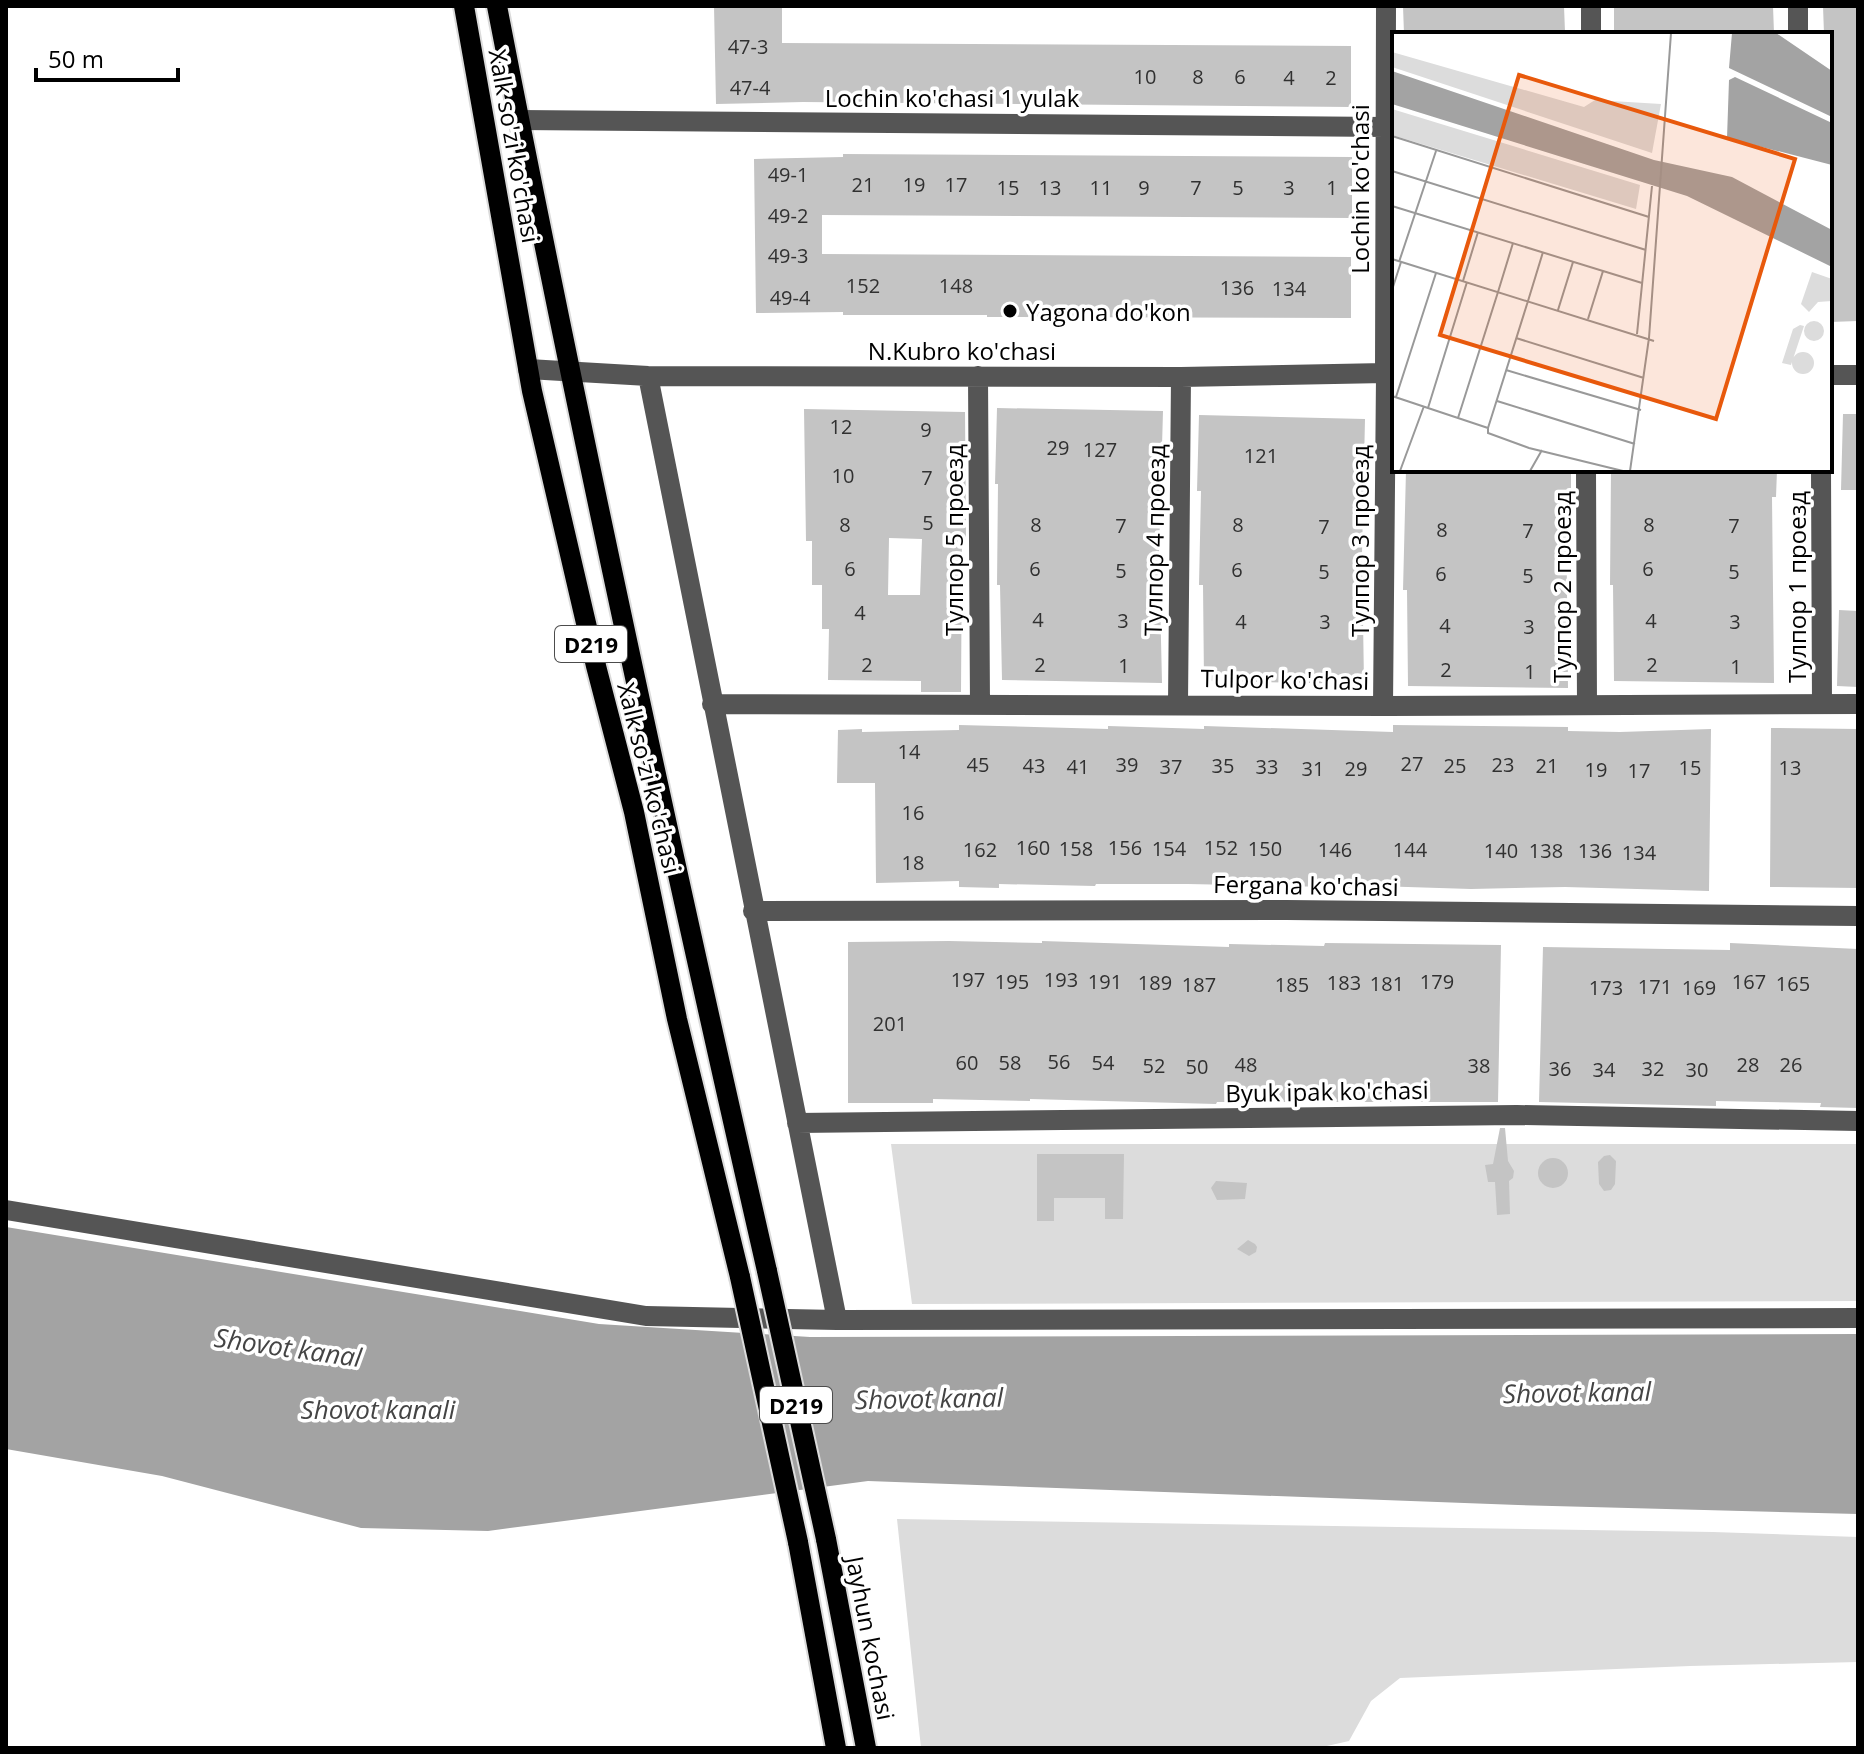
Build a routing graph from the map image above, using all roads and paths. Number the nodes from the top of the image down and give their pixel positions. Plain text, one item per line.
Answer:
1 (464, 6) edge
2 (497, 6) edge
3 (1386, 6) edge
4 (1591, 6) edge
5 (1798, 6) edge
6 (1591, 32) edge
7 (1798, 32) edge
8 (519, 120) junction
9 (1385, 127) junction
10 (528, 369) junction
11 (569, 372) junction
12 (1388, 375) edge
13 (1832, 375) edge
14 (1858, 375) edge
15 (648, 376) junction
16 (978, 376) junction
17 (1181, 377) junction
18 (1586, 472) edge
19 (1821, 472) edge
20 (712, 704) junction
21 (980, 704) junction
22 (1178, 704) junction
23 (1587, 704) junction
24 (1822, 704) junction
25 (1858, 704) edge
26 (1383, 706) junction
27 (753, 911) junction
28 (1858, 916) edge
29 (1858, 1121) edge
30 (797, 1123) junction
31 (6, 1210) edge
32 (1858, 1318) edge
33 (837, 1320) junction
34 (826, 1539) joint
35 (836, 1748) edge
36 (866, 1748) edge

1 - 10 main road, Xalk so'zi ko'chasi / D219
2 - 8 main road, Xalk so'zi ko'chasi / D219
3 - 9 street, Lochin ko'chasi
4 - 6 street
5 - 7 street
8 - 9 street, Lochin ko'chasi 1 yulak
8 - 11 main road, Xalk so'zi ko'chasi / D219
9 - 12 street, Lochin ko'chasi
10 - 11 street, N.Kubro ko'chasi
10 - 35 main road, Xalk so'zi ko'chasi / D219, bridge
11 - 15 street, N.Kubro ko'chasi
11 - 34 main road, Xalk so'zi ko'chasi / D219, bridge
12 - 17 street, N.Kubro ko'chasi
12 - 26 street, Тулпор 3 проезд
13 - 14 street
15 - 16 street, N.Kubro ko'chasi
15 - 20 street
16 - 17 street, N.Kubro ko'chasi
16 - 21 street, Тулпор 5 проезд
17 - 22 street, Тулпор 4 проезд
18 - 23 street, Тулпор 2 проезд
19 - 24 street, Тулпор 1 проезд
20 - 21 street, Tulpor ko'chasi
20 - 27 street
21 - 22 street, Tulpor ko'chasi
22 - 26 street, Tulpor ko'chasi
23 - 24 street, Tulpor ko'chasi
23 - 26 street, Tulpor ko'chasi
24 - 25 street, Tulpor ko'chasi
27 - 28 street, Fergana ko'chasi
27 - 30 street
29 - 30 street, Byuk ipak ko'chasi
30 - 33 street
31 - 33 street
32 - 33 street
34 - 36 main road, Jayhun kochasi / D219

